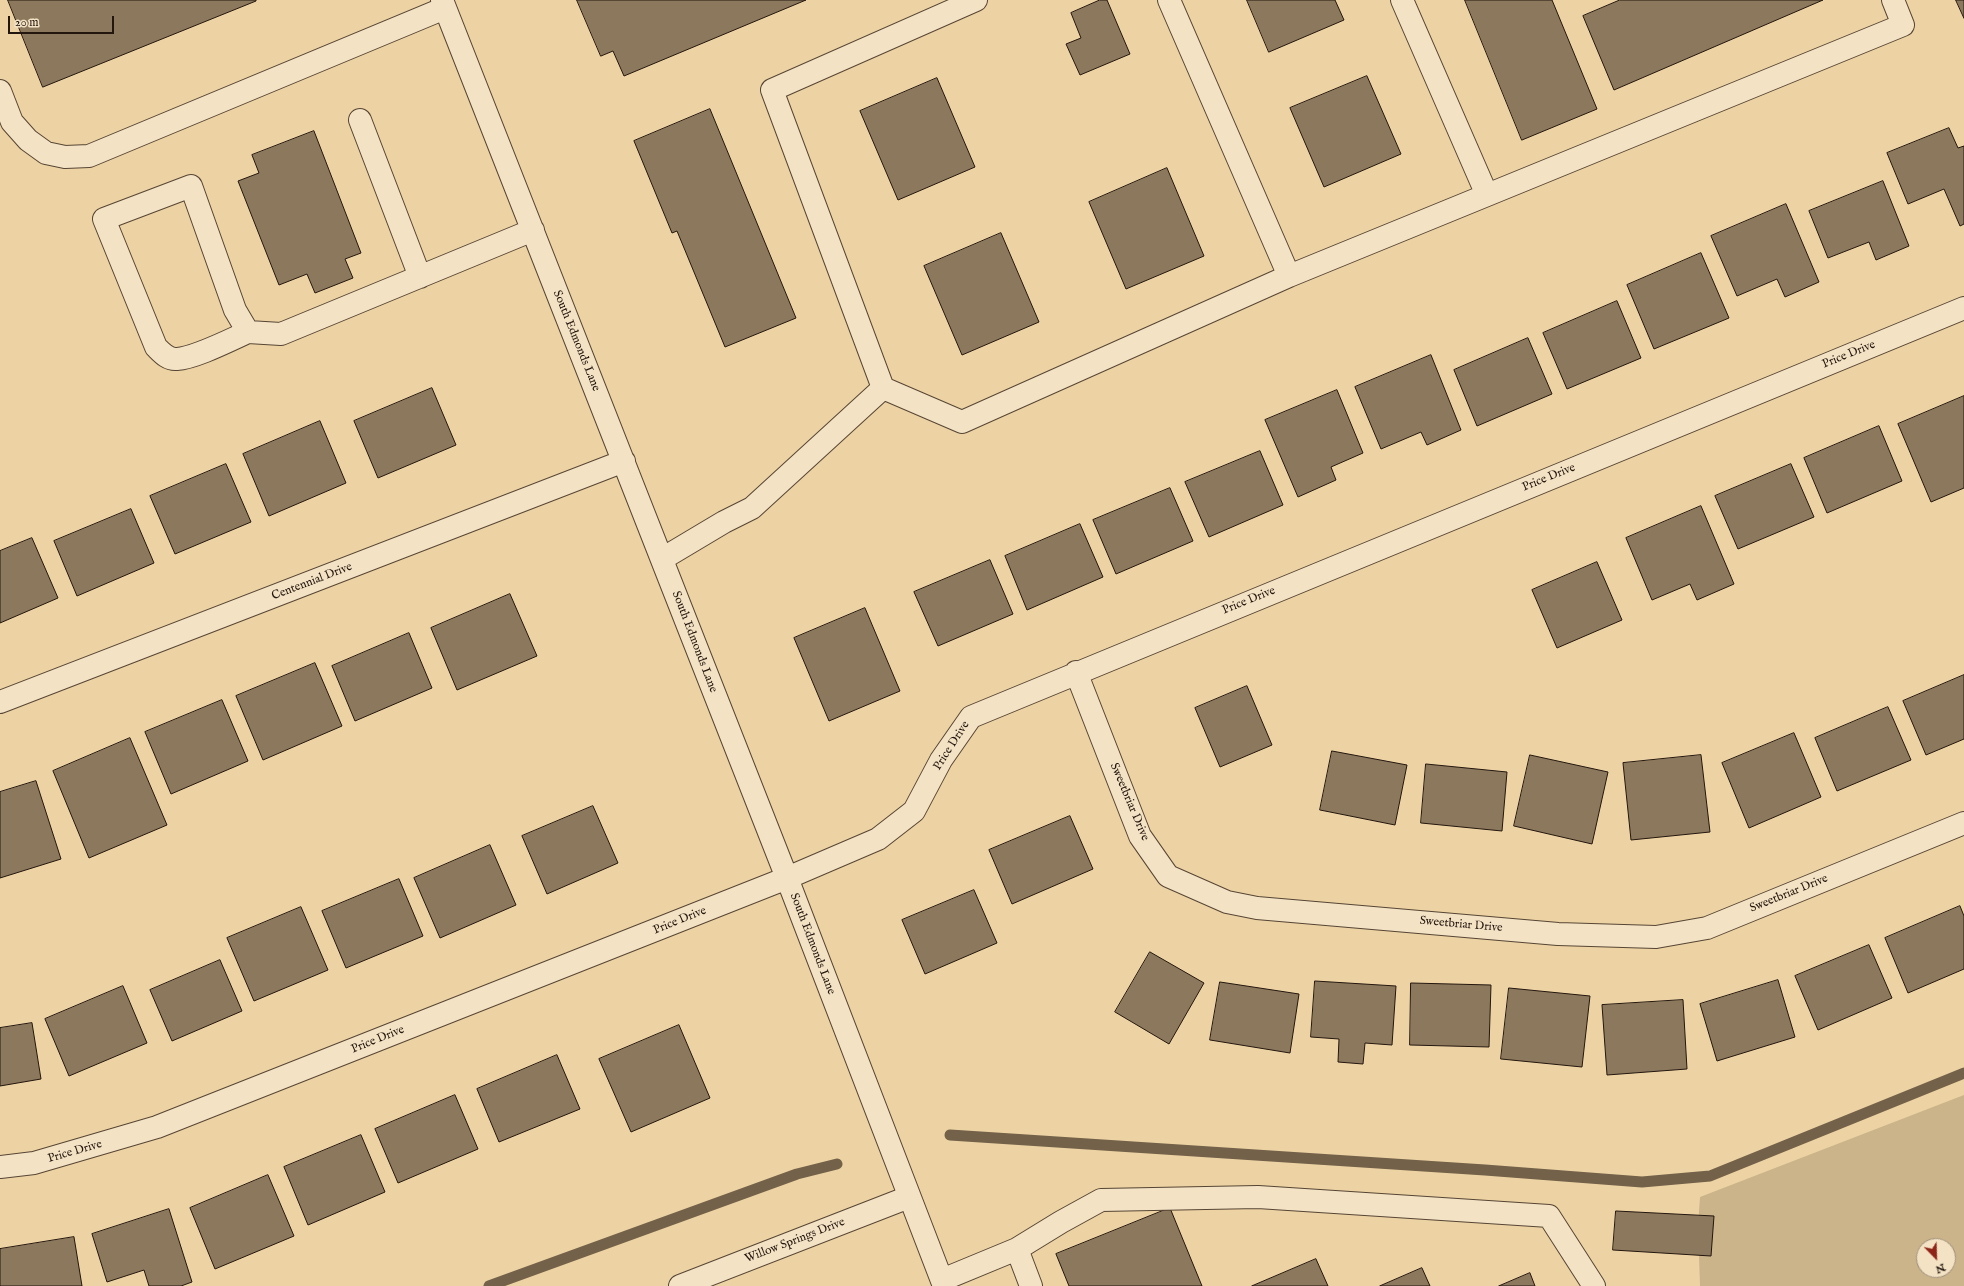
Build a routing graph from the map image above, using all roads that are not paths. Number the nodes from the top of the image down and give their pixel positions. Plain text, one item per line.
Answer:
1 (976, 0) edge
2 (1169, 0) edge
3 (1402, 0) edge
4 (1893, 0) edge
5 (444, 4) edge
6 (0, 92) edge
7 (360, 120) dead end
8 (1487, 195) junction
9 (533, 230) junction
10 (1289, 276) junction
11 (420, 277) junction
12 (1964, 308) edge
13 (248, 332) junction
14 (883, 388) junction
15 (624, 462) junction
16 (662, 559) junction
17 (1076, 672) junction
18 (0, 702) edge
19 (1964, 823) edge
20 (787, 878) junction
21 (0, 1168) edge
22 (909, 1197) junction
23 (1017, 1249) junction
24 (943, 1283) edge
25 (680, 1286) edge
26 (1031, 1286) edge
27 (1594, 1286) edge

1 - 14 street
2 - 10 street
3 - 8 street
4 - 8 street
5 - 6 street
5 - 9 street, South Edmonds Lane
7 - 11 street
8 - 10 street
9 - 11 street
9 - 15 street, South Edmonds Lane
10 - 14 street
11 - 13 street
12 - 17 street, Price Drive
13 - 13 street
14 - 16 street
15 - 16 street, South Edmonds Lane
15 - 18 street, Centennial Drive
16 - 20 street, South Edmonds Lane
17 - 19 street, Sweetbriar Drive
17 - 20 street, Price Drive
20 - 21 street, Price Drive
20 - 22 street, South Edmonds Lane
22 - 24 street, South Edmonds Lane
22 - 25 street, Willow Springs Drive
23 - 24 street
23 - 26 street
23 - 27 street

